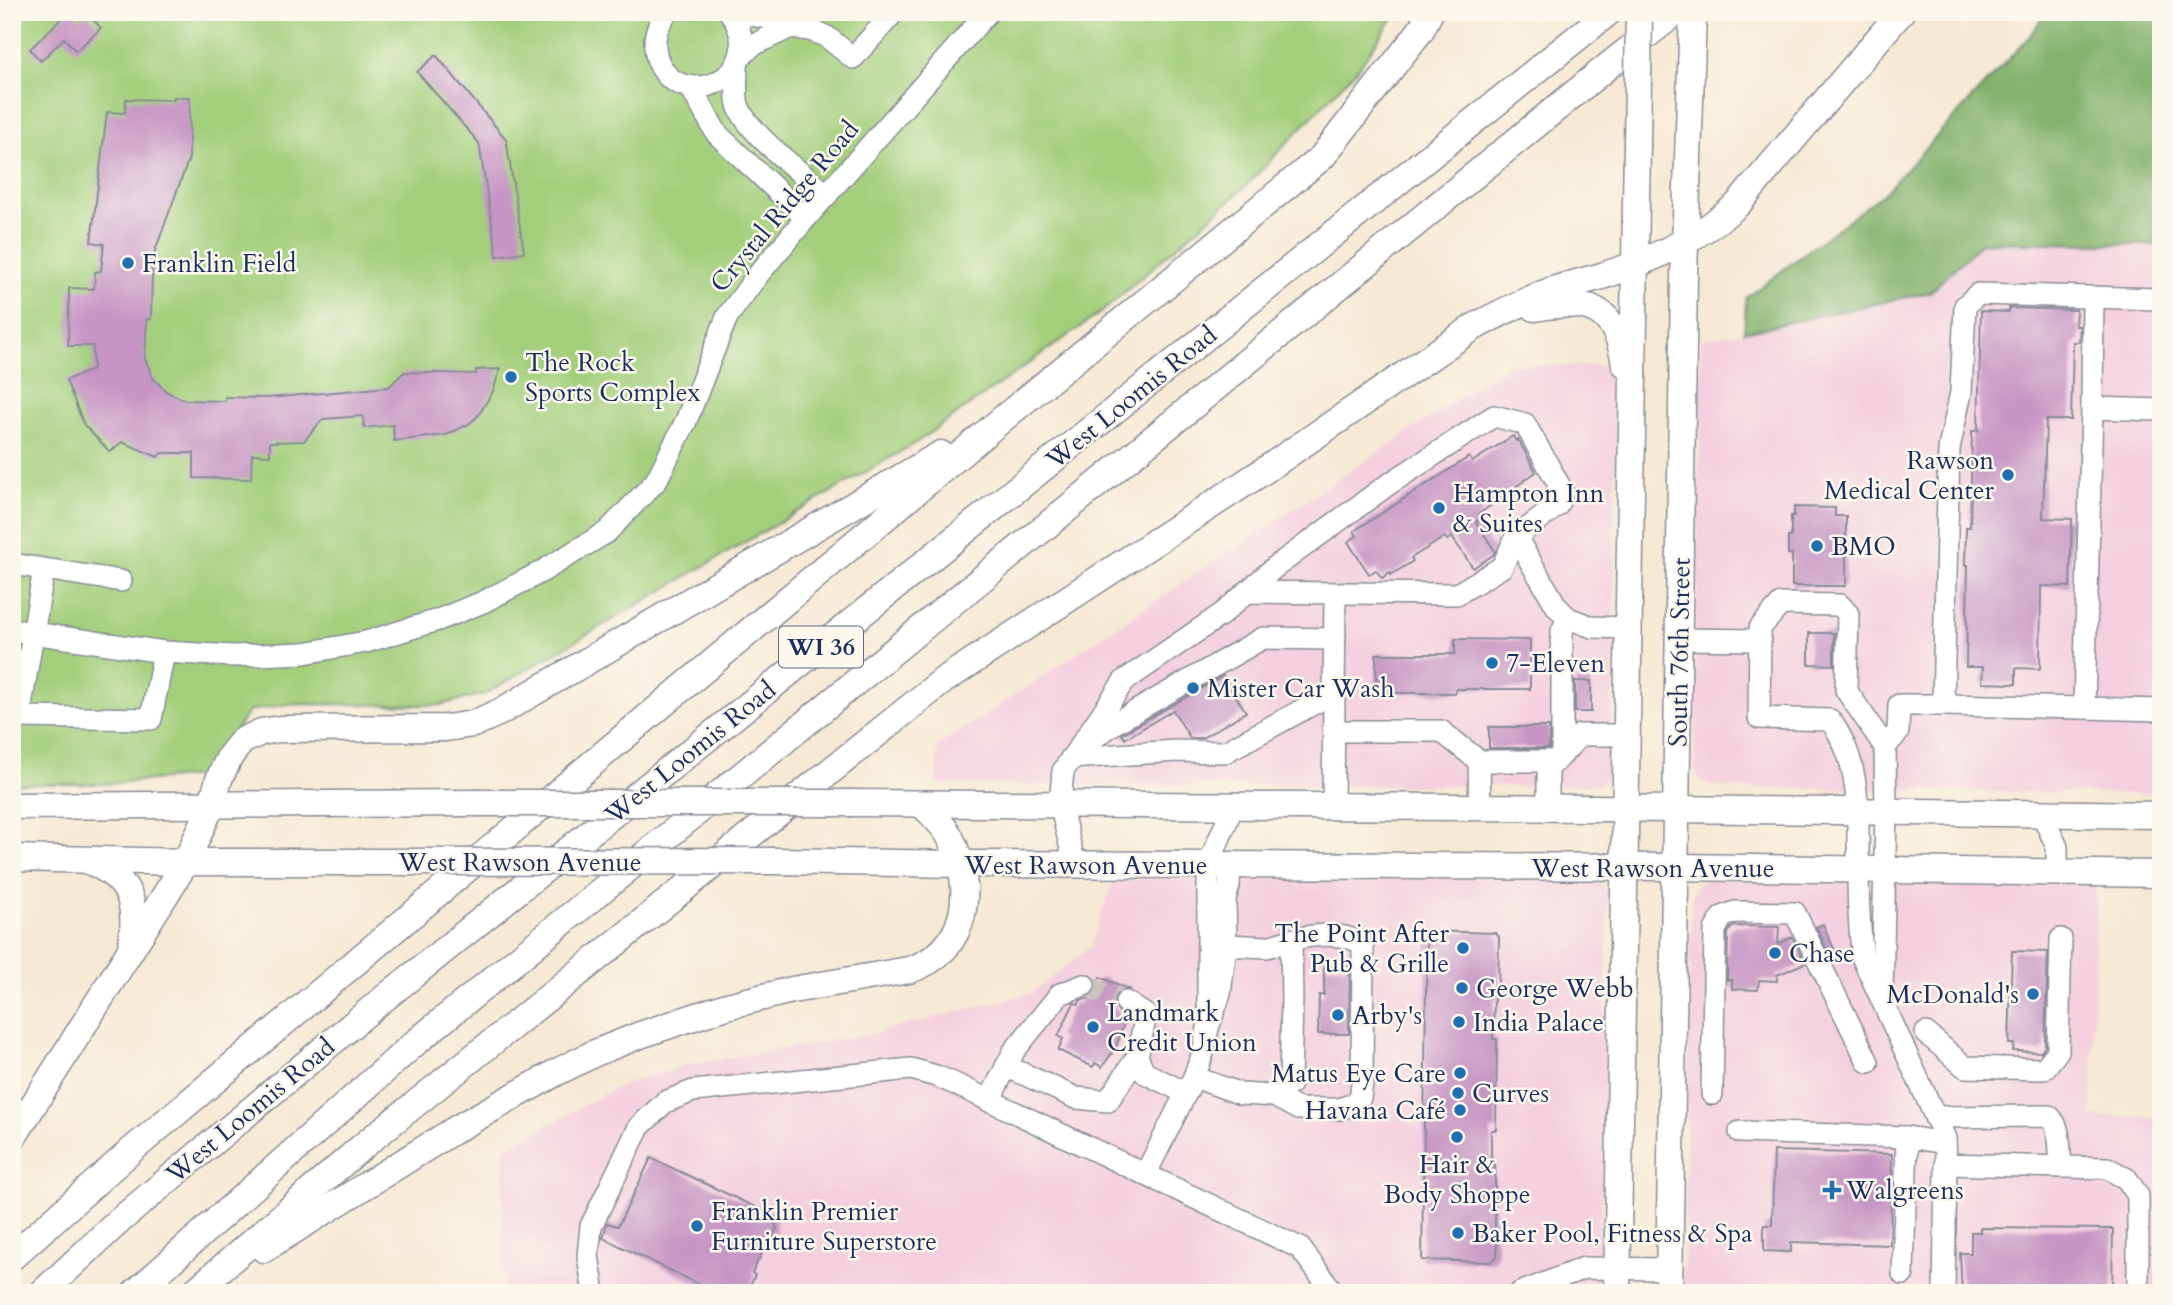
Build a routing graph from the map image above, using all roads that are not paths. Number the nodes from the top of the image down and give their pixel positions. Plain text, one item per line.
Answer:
1 (644, 12) edge
2 (667, 12) edge
3 (731, 12) edge
4 (894, 12) edge
5 (988, 12) edge
6 (1430, 12) edge
7 (1609, 12) edge
8 (1639, 12) edge
9 (1676, 12) edge
10 (1693, 12) edge
11 (1900, 12) edge
12 (791, 27) junction
13 (655, 36) junction
14 (739, 61) junction
15 (690, 86) junction
16 (827, 195) junction
17 (806, 218) junction
18 (1687, 241) junction
19 (1635, 265) junction
20 (2093, 297) junction
21 (2161, 299) edge
22 (1474, 327) junction
23 (2092, 408) junction
24 (2161, 410) edge
25 (1633, 415) junction
26 (1006, 416) junction
27 (1516, 537) junction
28 (12, 564) edge
29 (44, 569) junction
30 (121, 581) dead end
31 (1247, 592) junction
32 (1335, 593) junction
33 (1569, 618) junction
34 (1629, 628) junction
35 (23, 632) edge
36 (1760, 634) junction
37 (1335, 639) junction
38 (1680, 639) junction
39 (164, 652) junction
40 (1846, 690) junction
41 (1335, 692) junction
42 (1943, 705) junction
43 (2084, 708) junction
44 (2161, 710) edge
45 (1830, 720) junction
46 (15, 724) edge
47 (1335, 731) junction
48 (1627, 735) junction
49 (1885, 747) junction
50 (1073, 755) junction
51 (1555, 758) junction
52 (1479, 761) junction
53 (922, 804) junction
54 (1060, 804) junction
55 (12, 806) edge
56 (211, 806) junction
57 (1233, 806) junction
58 (1334, 806) junction
59 (1480, 807) junction
60 (1548, 807) junction
61 (1626, 808) junction
62 (1677, 808) junction
63 (1859, 811) junction
64 (1886, 811) junction
65 (2042, 814) junction
66 (2161, 816) edge
67 (12, 858) edge
68 (86, 860) junction
69 (186, 862) junction
70 (961, 864) junction
71 (1075, 865) junction
72 (1219, 866) junction
73 (1676, 867) junction
74 (1624, 868) junction
75 (1871, 870) junction
76 (2057, 873) junction
77 (2161, 874) edge
78 (2061, 939) dead end
79 (1291, 940) junction
80 (1226, 945) junction
81 (131, 950) junction
82 (1084, 985) dead end
83 (1126, 1002) tunnel mouth
84 (1208, 1028) junction
85 (1926, 1033) dead end
86 (1137, 1057) junction
87 (1868, 1062) dead end
88 (1006, 1066) junction
89 (1190, 1085) junction
90 (1712, 1094) dead end
91 (1274, 1096) junction
92 (989, 1101) junction
93 (1936, 1117) junction
94 (1740, 1132) dead end
95 (1907, 1137) junction
96 (12, 1139) edge
97 (1945, 1143) junction
98 (1946, 1164) junction
99 (2061, 1167) junction
100 (1146, 1173) junction
101 (12, 1257) edge
102 (1903, 1274) dead end
103 (1617, 1280) edge
104 (1669, 1281) edge
105 (42, 1293) edge
106 (135, 1293) edge
107 (194, 1293) edge
108 (594, 1293) edge
109 (1334, 1293) edge
110 (1520, 1293) edge
111 (1944, 1293) edge
112 (2138, 1293) edge

1 - 13 street
2 - 13 street
3 - 12 street
3 - 14 street
4 - 12 street
5 - 16 street, Crystal Ridge Road
6 - 26 main road
7 - 105 main road, West Loomis Road / WI 36
8 - 19 main road, South 76th Street, bridge
9 - 106 main road, West Loomis Road / WI 36
10 - 18 main road, South 76th Street
11 - 18 main road
12 - 14 street
13 - 15 street
14 - 15 street
14 - 16 street
15 - 17 street
16 - 17 street, Crystal Ridge Road
17 - 39 street, Crystal Ridge Road
18 - 19 main road
18 - 38 main road, South 76th Street
19 - 22 main road
19 - 25 main road, South 76th Street
20 - 21 street
20 - 23 street
20 - 42 street
22 - 25 main road
22 - 107 main road
23 - 24 street
23 - 43 street
25 - 34 main road, South 76th Street
26 - 56 main road
26 - 101 main road
27 - 31 street
27 - 32 street
27 - 33 street
28 - 29 street
29 - 30 street
29 - 35 street
31 - 32 street
31 - 50 street
32 - 37 street
33 - 34 street
33 - 51 street
34 - 48 main road, South 76th Street
35 - 39 street, Crystal Ridge Road
35 - 46 street
36 - 38 street
36 - 40 street
36 - 45 street
37 - 41 street
37 - 50 street
38 - 62 main road, South 76th Street
39 - 46 street
40 - 45 street
40 - 49 street
41 - 47 street
41 - 50 street
42 - 43 street
42 - 49 street
43 - 44 street
45 - 63 street
47 - 52 street
47 - 58 street
48 - 51 street
48 - 61 main road, South 76th Street
49 - 64 street
50 - 54 street
51 - 52 street
51 - 60 street
52 - 59 street
53 - 54 main road
53 - 56 main road, bridge
53 - 70 main road
54 - 57 main road
54 - 71 street
55 - 56 main road
56 - 69 main road
57 - 58 main road
57 - 72 street
58 - 59 main road
59 - 60 main road
60 - 61 main road
61 - 62 main road
61 - 74 main road, South 76th Street
62 - 63 main road
62 - 73 main road, South 76th Street
63 - 64 main road
63 - 75 street
64 - 65 main road
64 - 75 street
65 - 66 main road
65 - 76 street
67 - 68 main road, West Rawson Avenue
68 - 69 main road, West Rawson Avenue
68 - 81 main road
69 - 70 main road, West Rawson Avenue, bridge
69 - 81 main road
70 - 71 main road, West Rawson Avenue
70 - 107 main road
71 - 72 main road, West Rawson Avenue
72 - 74 main road, West Rawson Avenue
72 - 80 street
72 - 84 street
73 - 74 main road, West Rawson Avenue
73 - 75 main road, West Rawson Avenue
73 - 104 main road, South 76th Street
74 - 103 main road, South 76th Street
75 - 76 main road, West Rawson Avenue
75 - 93 street
76 - 77 main road, West Rawson Avenue
78 - 85 street
79 - 80 street
79 - 91 street
79 - 91 street
80 - 84 street
81 - 96 main road
82 - 88 street
83 - 86 street
84 - 89 street
86 - 88 street
86 - 89 street
87 - 90 street
88 - 92 street
89 - 91 street
89 - 100 street
92 - 100 street
92 - 108 street
93 - 97 street
93 - 99 street
94 - 95 street
95 - 97 street
95 - 102 street
97 - 98 street
98 - 99 street
98 - 111 street
99 - 112 street
100 - 109 street
103 - 104 street
103 - 110 street

